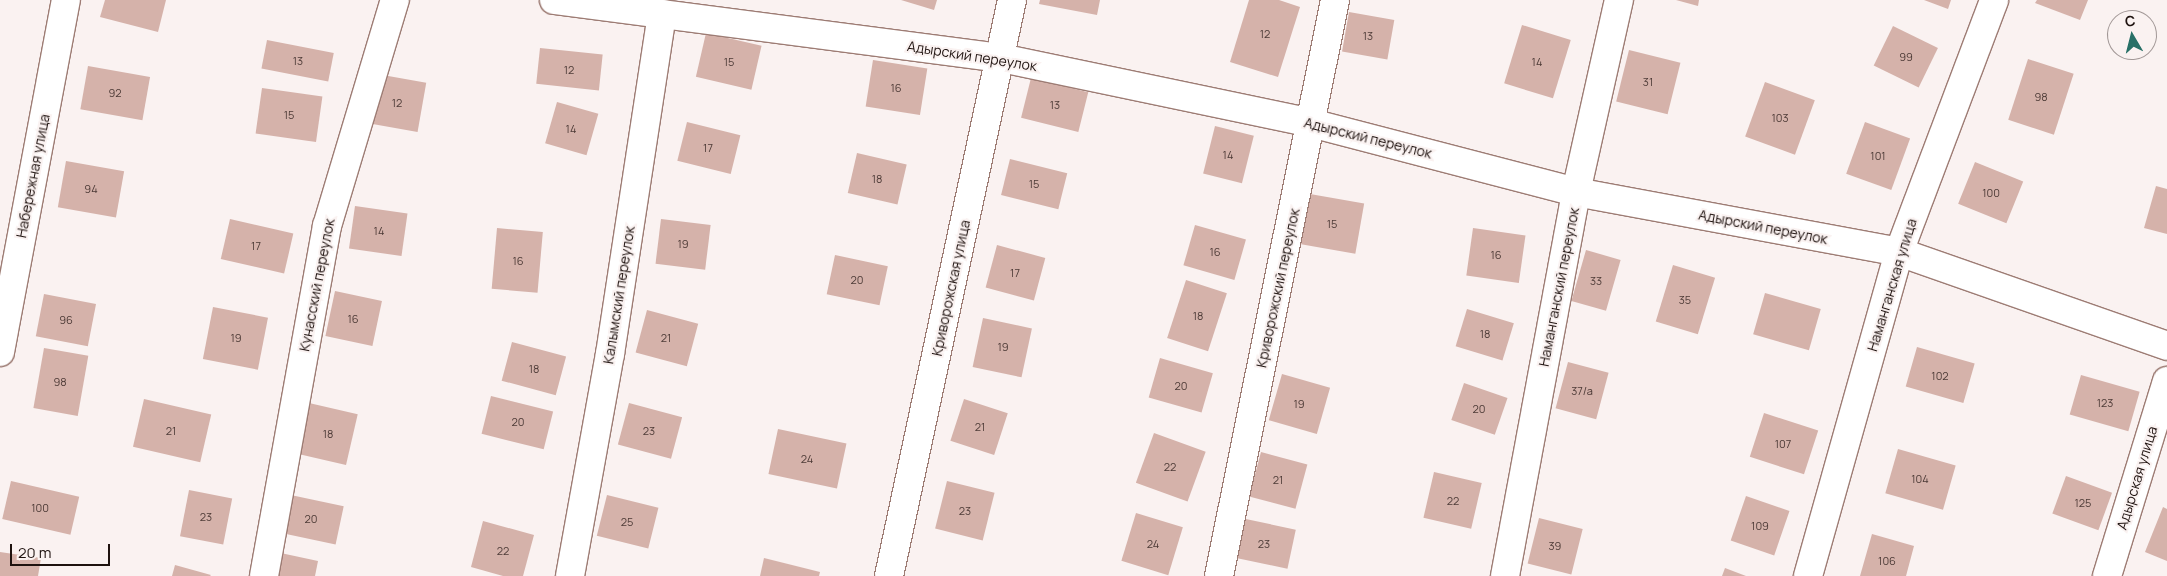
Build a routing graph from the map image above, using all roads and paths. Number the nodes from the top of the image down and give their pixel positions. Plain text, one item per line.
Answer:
1 (66, 0) edge
2 (395, 0) edge
3 (554, 0) edge
4 (1012, 0) edge
5 (1335, 0) edge
6 (1619, 0) edge
7 (1994, 0) edge
8 (662, 14) junction
9 (1001, 58) junction
10 (1311, 123) junction
11 (1576, 192) junction
12 (1899, 252) junction
13 (2167, 346) edge
14 (0, 352) edge
15 (2167, 381) edge
16 (264, 576) edge
17 (570, 576) edge
18 (889, 576) edge
19 (1219, 576) edge
20 (1505, 576) edge
21 (1808, 576) edge
22 (2107, 576) edge

1 - 14 street, Набережная улица
2 - 16 street, Кунасский переулок
3 - 8 street, Адырский переулок
4 - 9 street, Криворожская улица
5 - 10 street, Криворожский переулок
6 - 11 street, Наманганский переулок
7 - 12 street, Наманганская улица
8 - 9 street, Адырский переулок
8 - 17 street, Калымский переулок
9 - 10 street, Адырский переулок
9 - 18 street, Криворожская улица
10 - 11 street, Адырский переулок
10 - 19 street, Криворожский переулок
11 - 12 street, Адырский переулок
11 - 20 street, Наманганский переулок
12 - 13 street, Адырский переулок
12 - 21 street, Наманганская улица
15 - 22 street, Адырская улица

